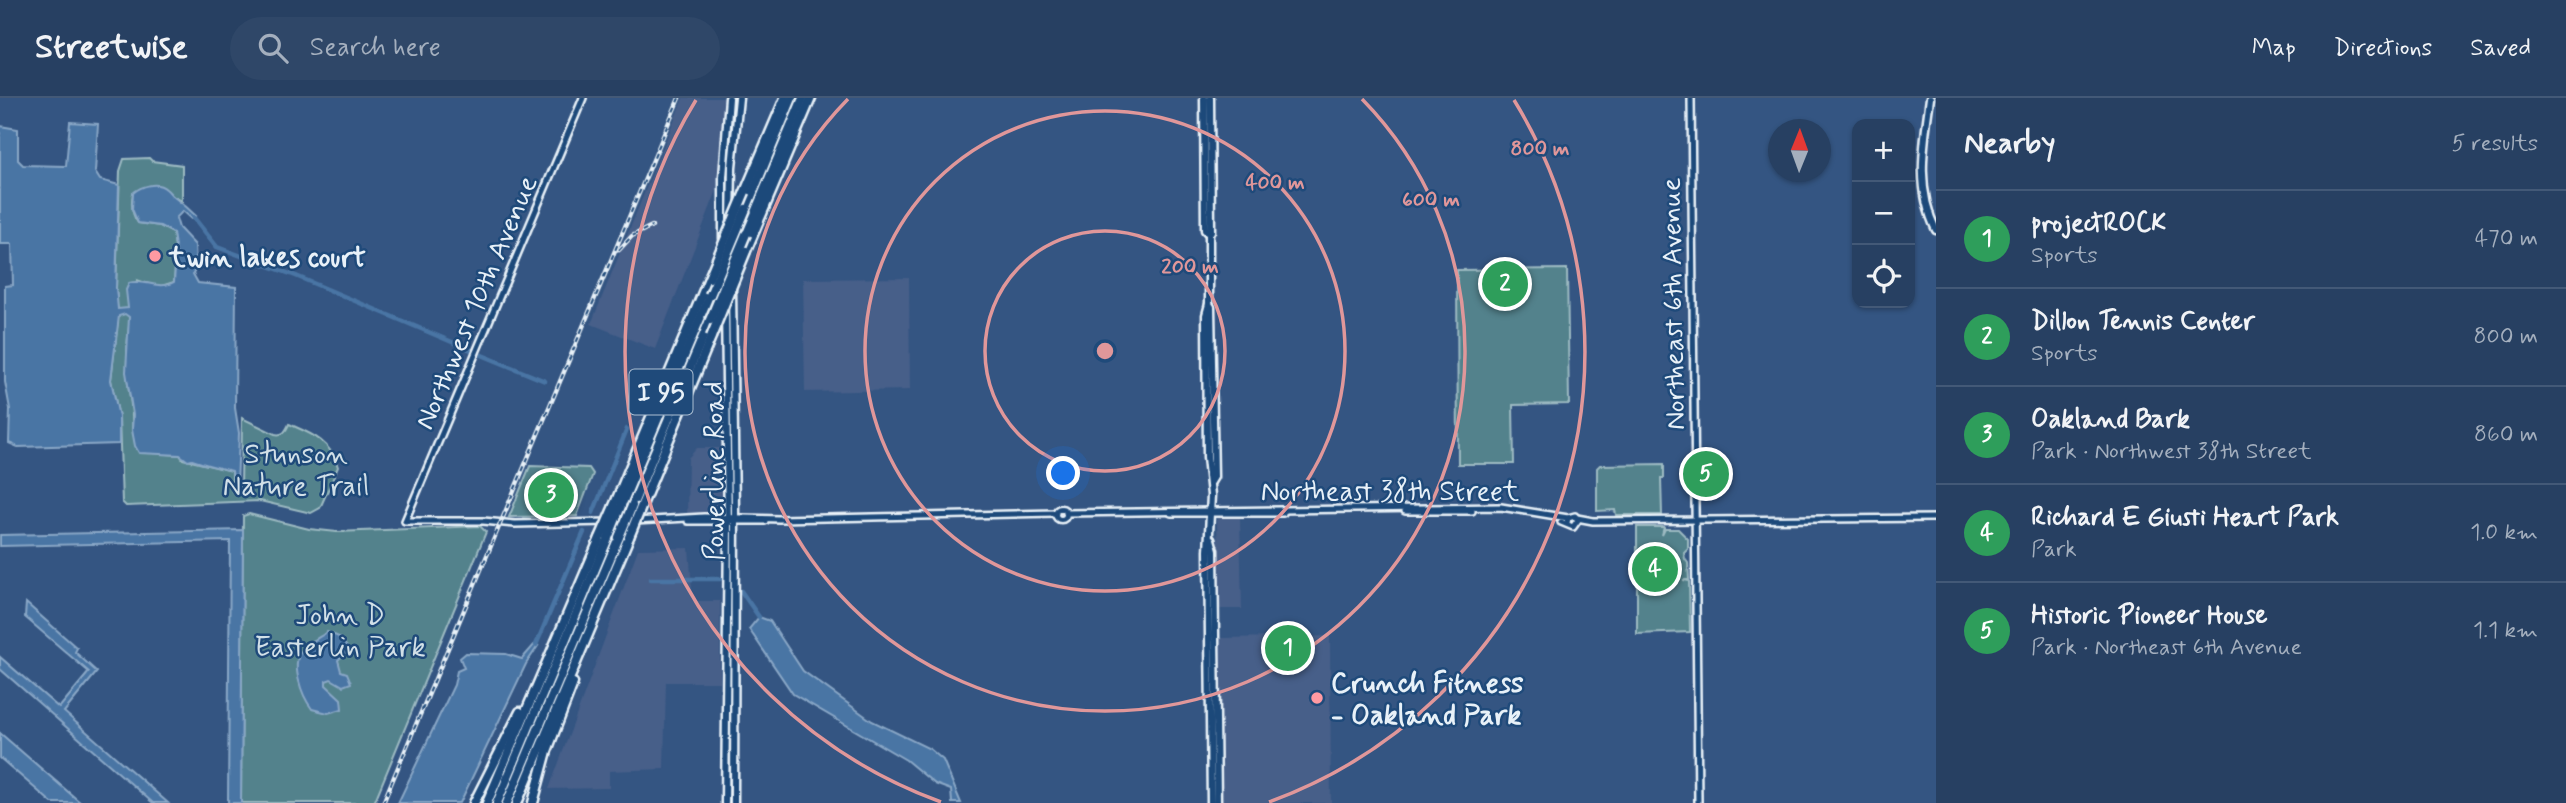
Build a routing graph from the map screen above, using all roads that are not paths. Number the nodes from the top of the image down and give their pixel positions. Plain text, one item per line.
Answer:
1 (583, 98) edge
2 (729, 98) edge
3 (739, 98) edge
4 (785, 98) edge
5 (792, 98) edge
6 (803, 98) edge
7 (811, 98) edge
8 (1204, 98) edge
9 (1210, 98) edge
10 (1691, 98) edge
11 (1930, 98) edge
12 (1204, 149) junction
13 (1210, 156) junction
14 (723, 185) junction
15 (731, 208) junction
16 (1936, 230) edge
17 (1209, 234) junction
18 (726, 380) junction
19 (733, 397) junction
20 (726, 405) junction
21 (733, 419) junction
22 (617, 506) junction
23 (1210, 512) junction
24 (1936, 518) edge
25 (731, 519) junction
26 (1695, 519) junction
27 (405, 522) joint
28 (1210, 537) junction
29 (604, 538) junction
30 (1209, 604) junction
31 (1215, 612) junction
32 (1209, 625) junction
33 (1215, 631) junction
34 (580, 654) junction
35 (565, 664) junction
36 (537, 682) junction
37 (549, 728) junction
38 (509, 774) junction
39 (729, 802) edge
40 (474, 803) edge
41 (489, 803) edge
42 (496, 803) edge
43 (507, 803) edge
44 (517, 803) edge
45 (533, 803) edge
46 (1211, 803) edge
47 (1217, 803) edge
48 (1698, 803) edge

1 - 27 street, Northwest 10th Avenue
2 - 14 main road, Powerline Road
3 - 15 main road, Powerline Road
4 - 22 highway, I 95, bridge
5 - 22 highway, bridge
6 - 35 highway, bridge
7 - 34 highway, I 95, bridge
8 - 12 main road
9 - 13 main road
10 - 26 street, Northeast 6th Avenue
11 - 16 main road
12 - 13 main road
12 - 17 main road
13 - 17 main road
14 - 15 main road
14 - 18 main road, Powerline Road
15 - 19 main road, Powerline Road
17 - 23 main road
18 - 19 main road
18 - 20 main road, Powerline Road
19 - 21 main road, Powerline Road
20 - 21 main road
20 - 25 main road, Powerline Road
21 - 25 main road, Powerline Road
22 - 29 highway, I 95, bridge
23 - 25 street, Northeast 38th Street
23 - 26 street, Northeast 38th Street
23 - 28 main road
24 - 26 street
25 - 27 street, Northeast 38th Street
25 - 39 main road, Powerline Road
25 - 39 main road, Powerline Road
26 - 48 street, Northeast 6th Avenue
28 - 30 main road
28 - 31 main road
29 - 36 highway, I 95
29 - 38 highway
30 - 31 main road
30 - 32 main road
31 - 33 main road
32 - 33 main road
32 - 46 main road
33 - 47 main road
34 - 37 highway, I 95
34 - 45 highway
35 - 37 highway
35 - 43 highway
36 - 40 highway
36 - 41 highway, I 95
37 - 44 highway, I 95
38 - 41 highway
38 - 42 highway

